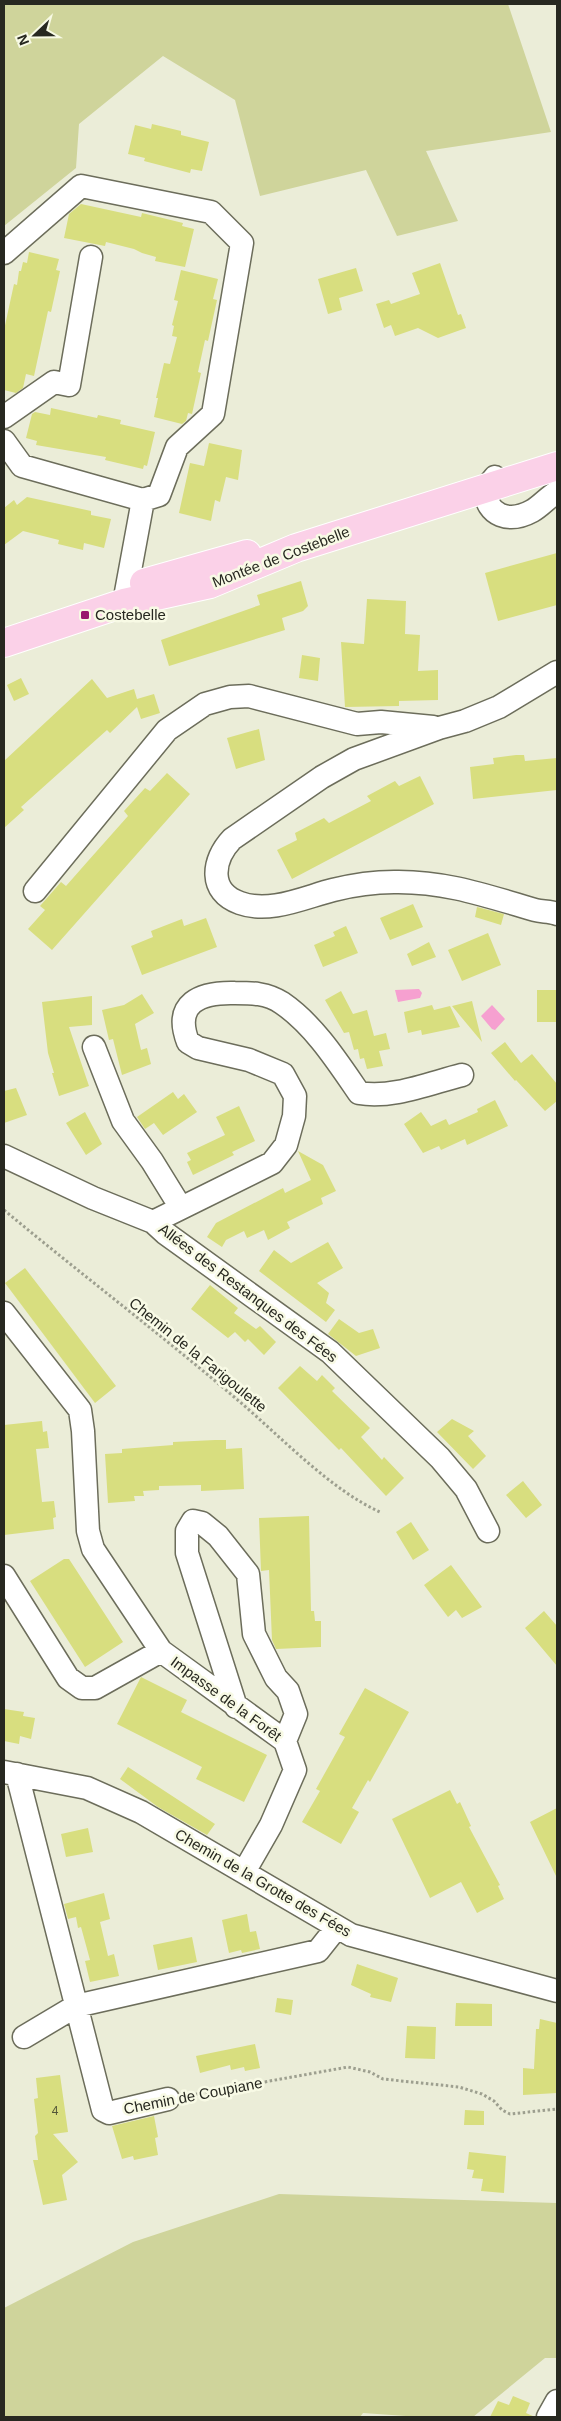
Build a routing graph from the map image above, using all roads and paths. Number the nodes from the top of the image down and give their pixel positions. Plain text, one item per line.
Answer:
1 (4, 253) edge
2 (91, 257) dead end
3 (4, 417) edge
4 (4, 441) edge
5 (554, 458) edge
6 (485, 489) junction
7 (557, 492) edge
8 (143, 500) junction
9 (125, 596) junction
10 (4, 627) edge
11 (4, 643) edge
12 (557, 672) edge
13 (439, 728) junction
14 (35, 891) dead end
15 (547, 912) edge
16 (557, 932) edge
17 (94, 1047) dead end
18 (462, 1076) dead end
19 (4, 1156) edge
20 (180, 1208) junction
21 (4, 1210) edge
22 (153, 1222) junction
23 (4, 1313) edge
24 (380, 1512) dead end
25 (488, 1531) dead end
26 (4, 1576) edge
27 (161, 1651) junction
28 (236, 1707) junction
29 (285, 1741) junction
30 (10, 1773) edge
31 (244, 1872) junction
32 (337, 1927) junction
33 (557, 1991) edge
34 (76, 2006) junction
35 (24, 2037) dead end
36 (168, 2099) joint
37 (557, 2109) edge
38 (557, 2401) edge
39 (548, 2417) edge

1 - 8 street
2 - 3 street
4 - 8 street
5 - 6 main road, Montée de Costebelle
5 - 9 main road, Montée de Costebelle
6 - 7 street
6 - 9 main road, Montée de Costebelle
8 - 9 street
9 - 10 main road, Montée de Costebelle
9 - 11 main road, Montée de Costebelle
12 - 13 street
13 - 14 street
13 - 15 street
15 - 16 street
17 - 20 street
18 - 20 street
19 - 22 street, Allées des Restanques des Fées
20 - 22 street
21 - 24 path, Chemin de la Farigoulette
22 - 25 street, Allées des Restanques des Fées
23 - 27 street
26 - 27 street, Impasse de la Forêt
27 - 28 street, Impasse de la Forêt
28 - 29 street, Impasse de la Forêt
28 - 29 street
29 - 31 street, Impasse de la Forêt
30 - 31 street, Chemin de la Grotte des Fées
30 - 34 street, Chemin de Coupiane
31 - 32 street, Chemin de la Grotte des Fées
32 - 33 street, Chemin de la Grotte des Fées
32 - 34 street
34 - 35 street
34 - 36 street, Chemin de Coupiane
36 - 37 path, Chemin de Coupiane
38 - 39 street

